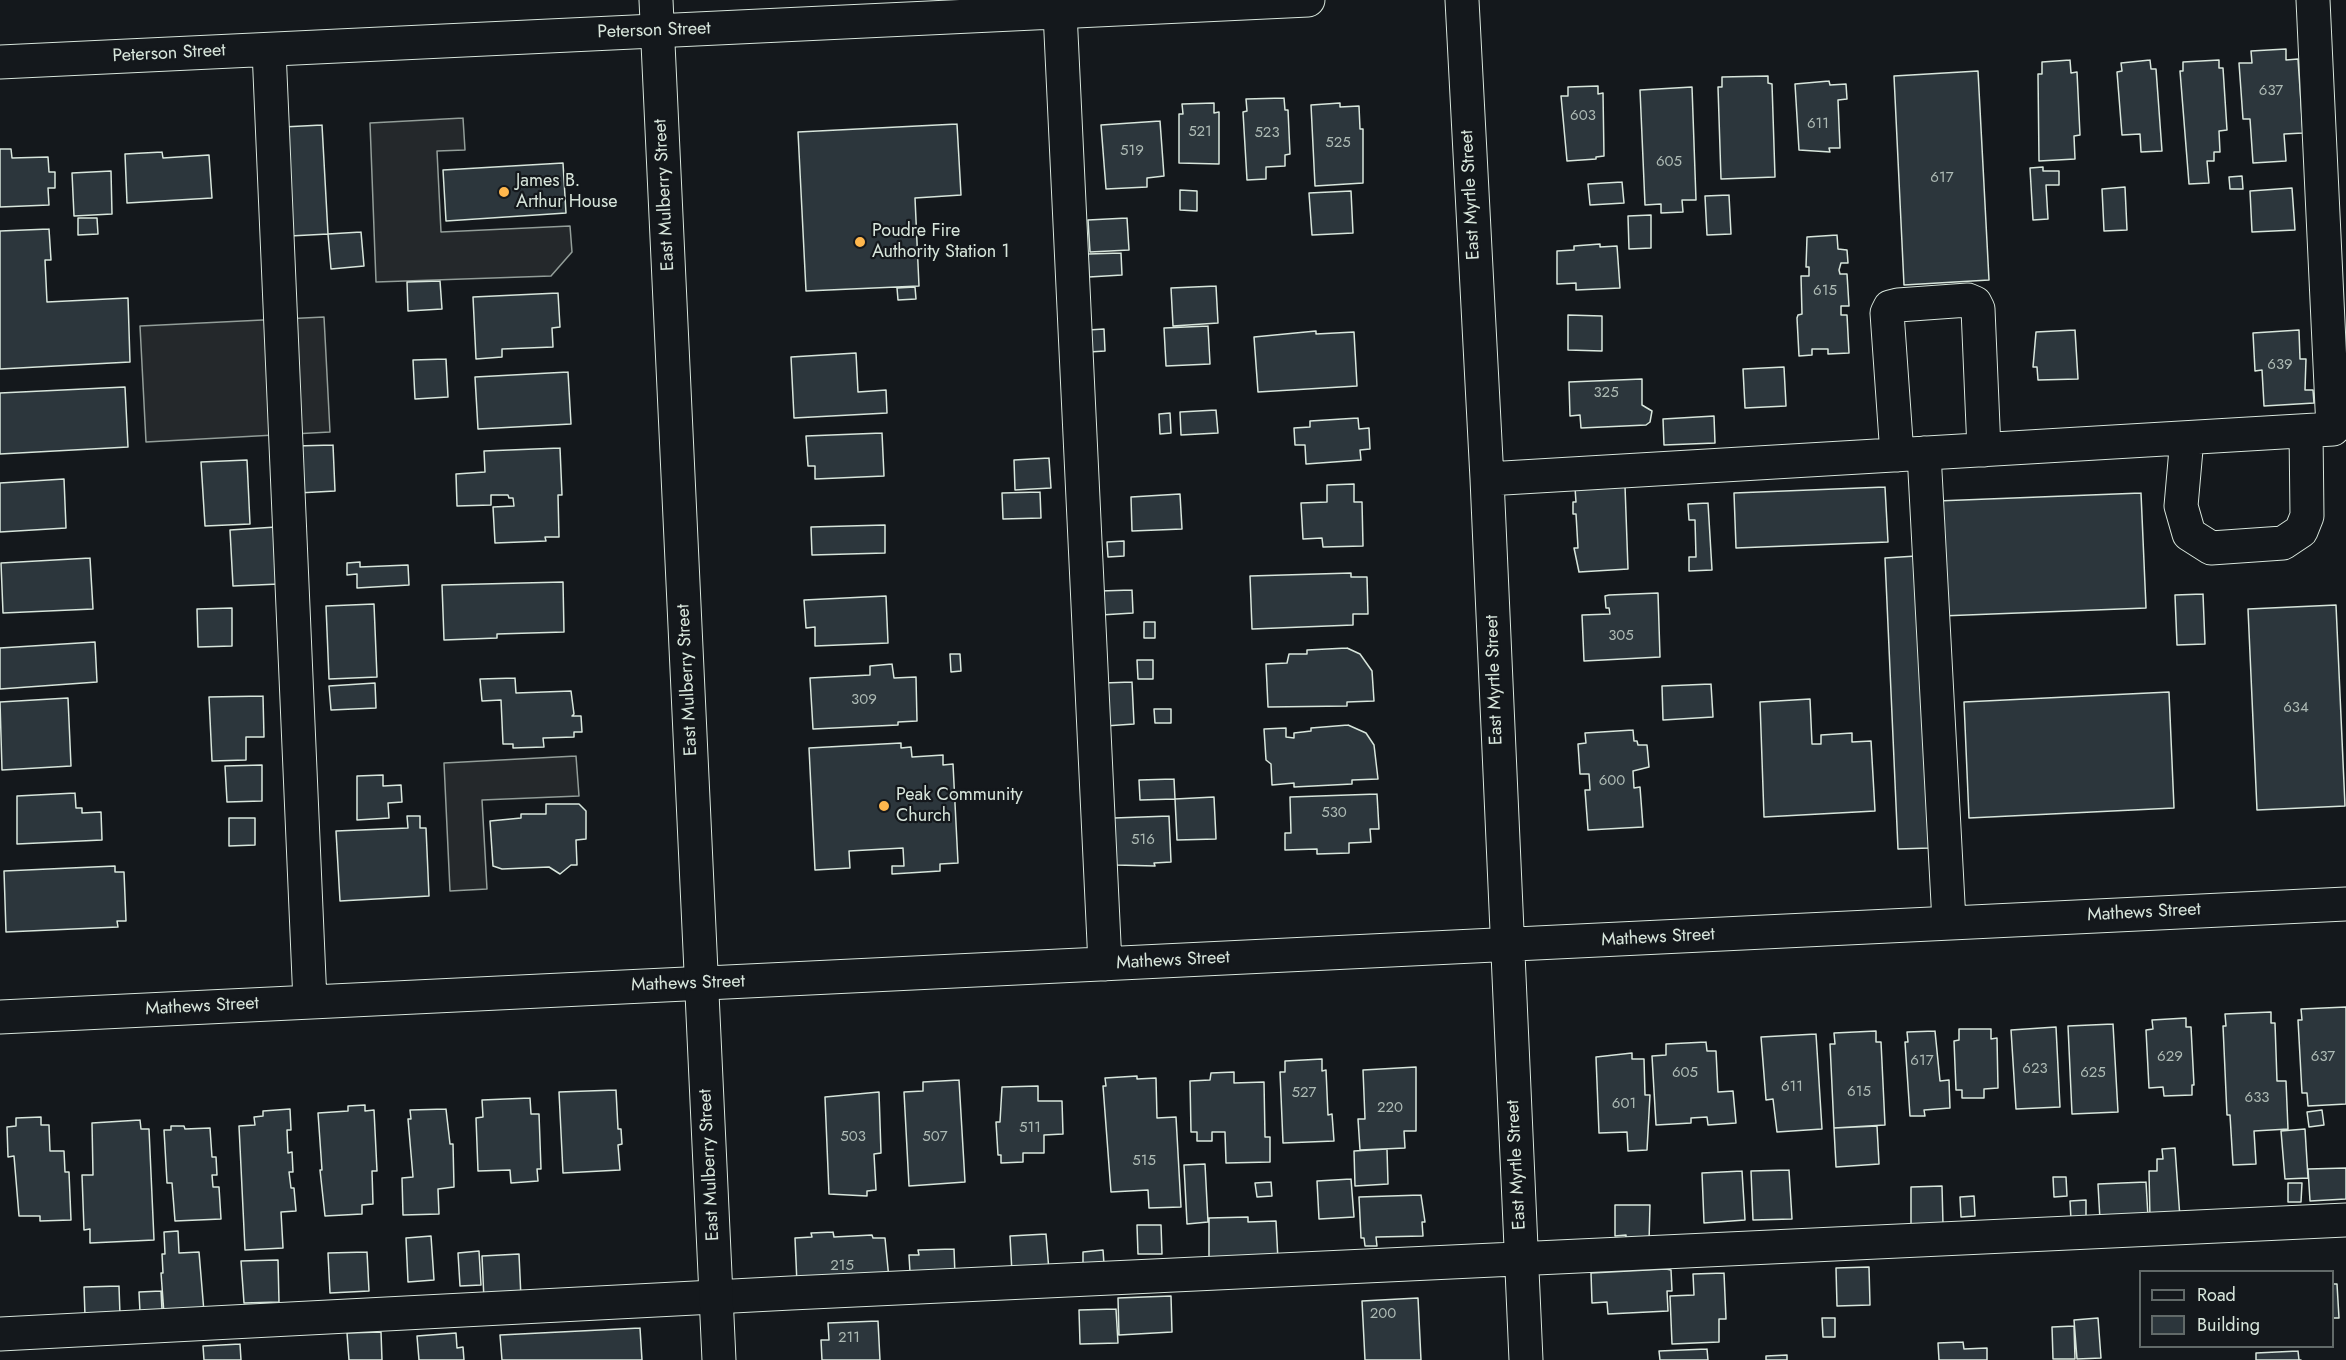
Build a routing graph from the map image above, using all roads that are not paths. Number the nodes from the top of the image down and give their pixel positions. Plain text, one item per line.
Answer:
1 (1308, 0) edge
2 (1462, 0) edge
3 (2313, 0) edge
4 (1060, 12) junction
5 (657, 16) edge
6 (269, 50) junction
7 (0, 62) edge
8 (2306, 431) junction
9 (2187, 438) junction
10 (1984, 450) junction
11 (1911, 454) junction
12 (1487, 479) junction
13 (2346, 904) edge
14 (1949, 922) junction
15 (1507, 946) junction
16 (1105, 964) junction
17 (702, 983) junction
18 (310, 1002) junction
19 (0, 1017) edge
20 (2346, 1220) edge
21 (1521, 1260) junction
22 (716, 1297) junction
23 (0, 1334) edge
24 (719, 1360) edge
25 (1526, 1360) edge

1 - 4 main road, Peterson Street
2 - 12 main road, East Myrtle Street
3 - 8 main road
4 - 5 main road, Peterson Street
4 - 16 main road
5 - 6 main road, Peterson Street
5 - 17 main road, East Mulberry Street
6 - 7 main road, Peterson Street
6 - 18 main road
8 - 9 main road
8 - 9 main road
9 - 10 main road
10 - 11 main road
10 - 11 main road
11 - 12 main road
11 - 14 main road
12 - 15 main road, East Myrtle Street
13 - 14 main road, Mathews Street
14 - 15 main road, Mathews Street
15 - 16 main road, Mathews Street
15 - 21 main road, East Myrtle Street
16 - 17 main road, Mathews Street
17 - 18 main road, Mathews Street
17 - 22 main road, East Mulberry Street
18 - 19 main road, Mathews Street
20 - 21 main road
21 - 22 main road
21 - 25 main road, East Myrtle Street
22 - 23 main road
22 - 24 main road, East Mulberry Street

